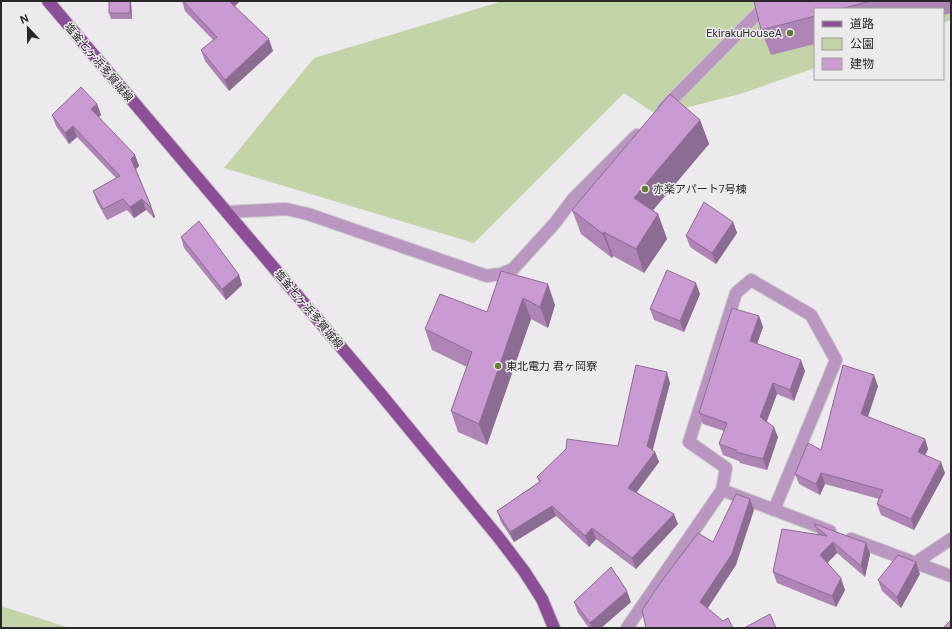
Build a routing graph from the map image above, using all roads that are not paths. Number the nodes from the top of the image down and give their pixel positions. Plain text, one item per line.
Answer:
1 (48, 1) edge
2 (772, 1) edge
3 (656, 115) edge
4 (645, 127) edge
5 (227, 212) junction
6 (722, 490) junction
7 (774, 510) junction
8 (951, 540) edge
9 (916, 563) junction
10 (951, 576) edge
11 (554, 628) edge
12 (627, 628) edge

1 - 5 main road, 塩釜七ヶ浜多賀城線
2 - 3 street
4 - 5 street
5 - 11 main road, 塩釜七ヶ浜多賀城線
6 - 7 street
6 - 7 street
6 - 12 street
7 - 9 street
8 - 9 street
9 - 10 street

